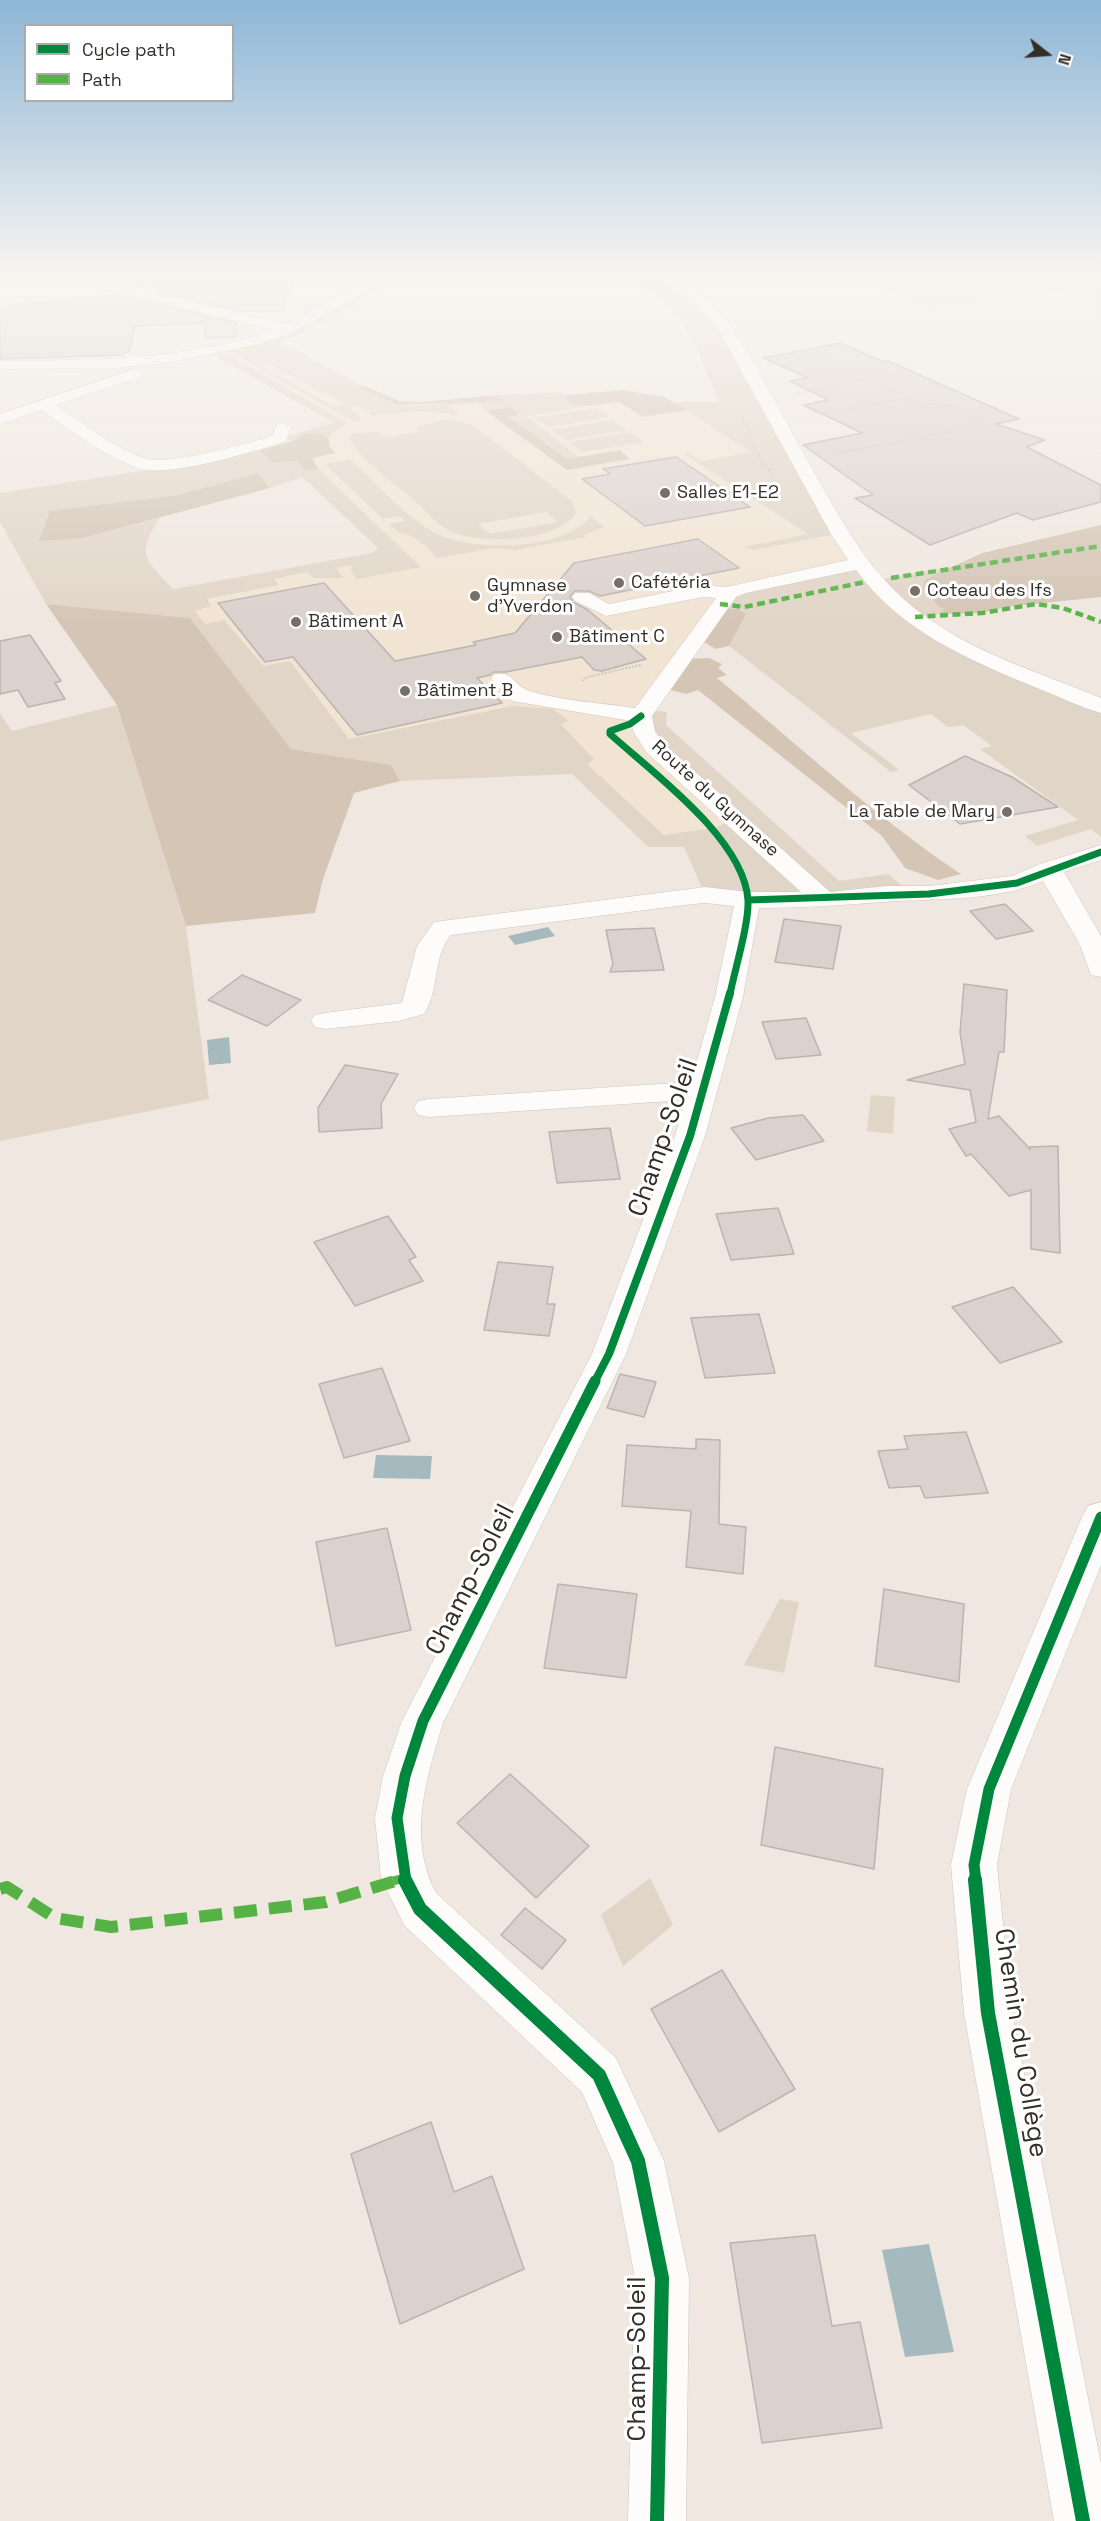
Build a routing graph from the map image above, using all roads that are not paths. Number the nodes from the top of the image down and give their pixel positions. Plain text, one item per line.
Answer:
1 (88, 390) edge
2 (759, 390) edge
3 (44, 404) junction
4 (0, 418) edge
5 (283, 428) dead end
6 (860, 563) junction
7 (729, 593) junction
8 (582, 597) dead end
9 (502, 679) dead end
10 (1101, 706) edge
11 (641, 716) junction
12 (1101, 852) edge
13 (1049, 869) junction
14 (748, 900) junction
15 (824, 900) junction
16 (1101, 969) edge
17 (325, 1021) dead end
18 (704, 1090) junction
19 (429, 1108) dead end
20 (1101, 1517) edge
21 (657, 2521) edge
22 (1083, 2521) edge

1 - 3 street
2 - 6 street
3 - 4 street
3 - 5 street
6 - 7 street
6 - 10 street
7 - 8 street
7 - 11 street, Route du Gymnase
9 - 11 street
11 - 15 street, Route du Gymnase
12 - 13 street
13 - 15 street
13 - 16 street
14 - 15 street
14 - 17 street
14 - 18 street, Champ-Soleil
18 - 19 street
18 - 21 street, Champ-Soleil
20 - 22 street, Chemin du Collège

